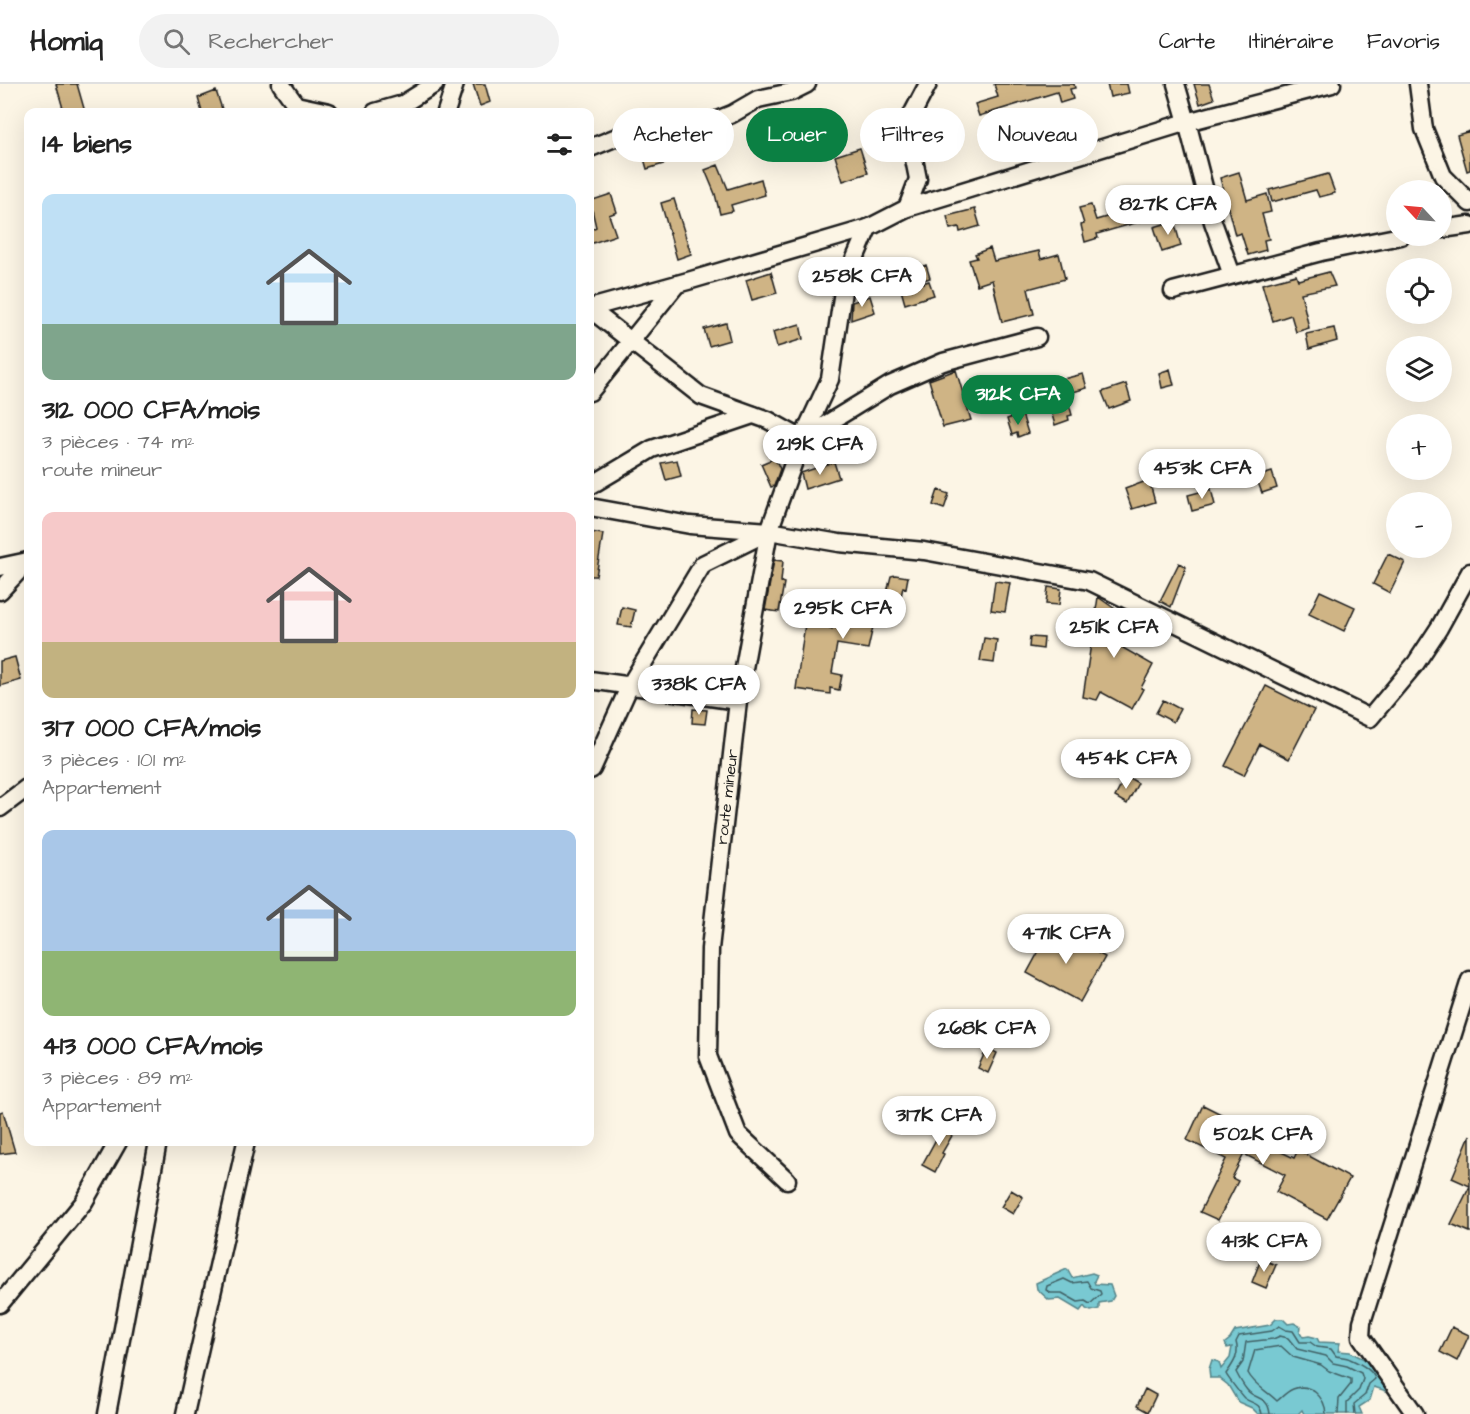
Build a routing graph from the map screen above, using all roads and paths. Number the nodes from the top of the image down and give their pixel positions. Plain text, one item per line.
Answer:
1 (281, 84) edge
2 (435, 84) edge
3 (454, 84) edge
4 (807, 84) edge
5 (928, 84) edge
6 (1176, 84) edge
7 (1332, 84) edge
8 (1418, 84) edge
9 (299, 108) edge
10 (390, 108) edge
11 (447, 108) edge
12 (1187, 122) junction
13 (594, 146) edge
14 (1470, 203) edge
15 (907, 208) junction
16 (1470, 225) edge
17 (868, 228) junction
18 (1452, 228) edge
19 (1386, 239) edge
20 (1232, 275) junction
21 (677, 284) junction
22 (1173, 291) dead end
23 (594, 307) edge
24 (594, 311) edge
25 (1037, 337) dead end
26 (631, 340) junction
27 (594, 387) edge
28 (753, 415) junction
29 (802, 439) junction
30 (594, 484) edge
31 (594, 508) edge
32 (769, 531) junction
33 (24, 562) edge
34 (24, 565) edge
35 (0, 567) edge
36 (1470, 572) edge
37 (0, 591) edge
38 (594, 681) edge
39 (630, 686) junction
40 (738, 701) junction
41 (594, 765) edge
42 (24, 790) edge
43 (0, 808) edge
44 (1470, 980) edge
45 (116, 1146) edge
46 (157, 1146) edge
47 (245, 1146) edge
48 (787, 1180) dead end
49 (0, 1304) edge
50 (107, 1414) edge
51 (185, 1414) edge
52 (1415, 1414) edge

1 - 9 street
2 - 10 street
3 - 11 street
4 - 13 street
5 - 15 street
6 - 12 street
7 - 12 street
8 - 14 street
12 - 15 street
12 - 20 street
15 - 17 street
16 - 18 street
17 - 21 street
17 - 29 street, route mineur
19 - 20 street
20 - 22 street
21 - 23 street
21 - 26 street
24 - 26 street
25 - 29 street
26 - 27 street
26 - 28 street
28 - 29 street
28 - 30 street
29 - 32 street, route mineur
31 - 32 street
32 - 36 street
32 - 39 street
32 - 40 street, route mineur
33 - 35 street
34 - 37 street
38 - 39 street
39 - 40 street
39 - 41 street
40 - 48 street, route mineur
42 - 43 street
44 - 52 street
45 - 49 street
46 - 50 street
47 - 51 street

